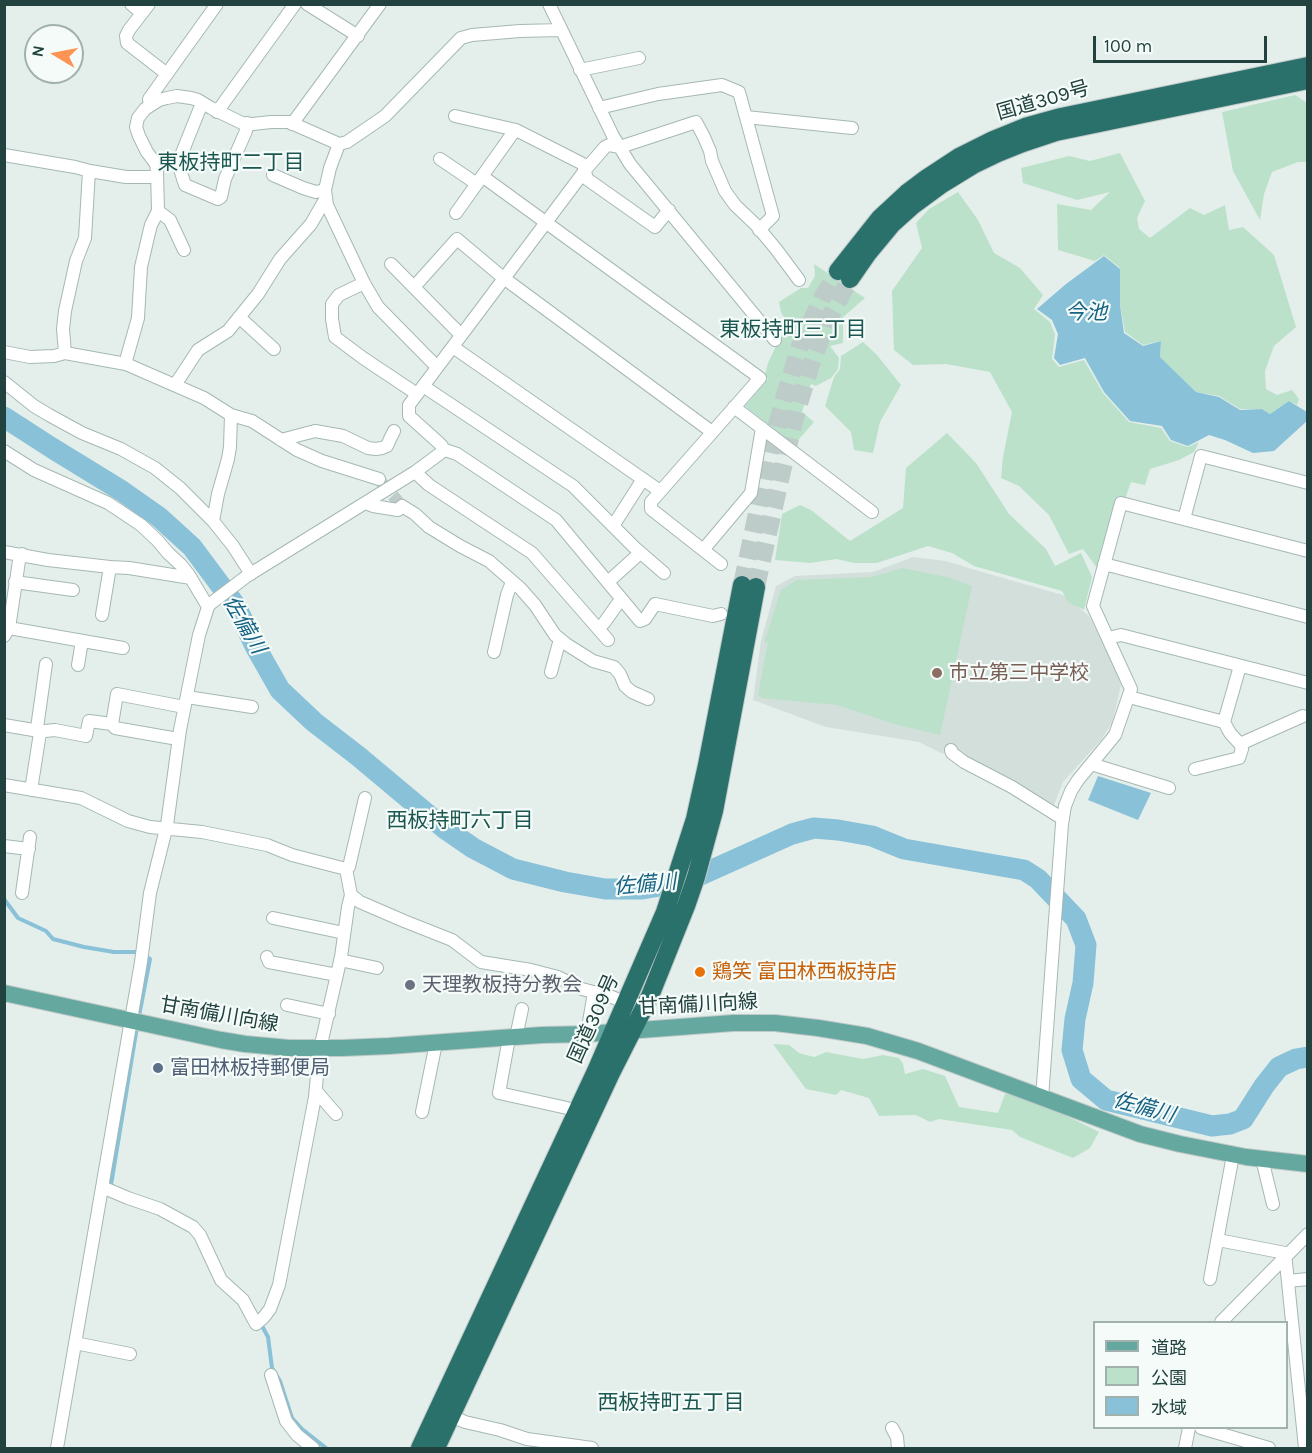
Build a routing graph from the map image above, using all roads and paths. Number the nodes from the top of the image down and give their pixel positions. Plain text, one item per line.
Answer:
1 (131, 4) edge
2 (217, 4) edge
3 (295, 4) edge
4 (307, 4) edge
5 (380, 4) edge
6 (549, 4) edge
7 (146, 9) edge
8 (561, 30) junction
9 (358, 36) junction
10 (639, 58) dead end
11 (1308, 66) edge
12 (580, 70) junction
13 (167, 74) junction
14 (1308, 80) edge
15 (202, 103) junction
16 (150, 106) junction
17 (599, 108) junction
18 (217, 112) junction
19 (455, 116) dead end
20 (746, 117) junction
21 (247, 123) junction
22 (292, 124) junction
23 (852, 128) dead end
24 (515, 130) junction
25 (339, 144) junction
26 (620, 147) junction
27 (4, 155) edge
28 (440, 159) dead end
29 (88, 171) junction
30 (585, 171) junction
31 (273, 174) dead end
32 (157, 177) junction
33 (479, 180) junction
34 (325, 194) junction
35 (669, 210) junction
36 (158, 211) junction
37 (456, 213) dead end
38 (546, 223) junction
39 (759, 230) junction
40 (184, 250) dead end
41 (391, 264) dead end
42 (504, 279) junction
43 (799, 280) dead end
44 (364, 283) junction
45 (414, 287) junction
46 (239, 317) junction
47 (461, 335) junction
48 (775, 340) dead end
49 (453, 347) junction
50 (274, 349) dead end
51 (4, 352) edge
52 (65, 352) junction
53 (125, 364) junction
54 (437, 367) junction
55 (4, 382) edge
56 (175, 385) junction
57 (420, 390) junction
58 (734, 407) junction
59 (231, 415) junction
60 (762, 428) junction
61 (394, 431) dead end
62 (712, 432) junction
63 (281, 440) junction
64 (442, 449) junction
65 (4, 451) edge
66 (415, 472) junction
67 (379, 479) tunnel mouth
68 (643, 479) junction
69 (1307, 481) edge
70 (660, 491) junction
71 (365, 503) junction
72 (872, 512) dead end
73 (1184, 519) junction
74 (213, 521) junction
75 (613, 526) junction
76 (703, 550) junction
77 (1308, 551) edge
78 (4, 552) edge
79 (640, 553) junction
80 (22, 554) junction
81 (721, 564) dead end
82 (1104, 564) junction
83 (110, 567) junction
84 (664, 573) dead end
85 (248, 575) junction
86 (191, 578) junction
87 (15, 582) junction
88 (513, 582) junction
89 (608, 582) junction
90 (73, 590) dead end
91 (621, 599) junction
92 (209, 606) junction
93 (721, 614) dead end
94 (102, 615) dead end
95 (1308, 617) edge
96 (598, 628) junction
97 (7, 632) edge
98 (1108, 638) junction
99 (560, 639) junction
100 (82, 640) junction
101 (608, 640) dead end
102 (123, 648) dead end
103 (494, 652) dead end
104 (46, 664) dead end
105 (78, 665) dead end
106 (1240, 666) junction
107 (551, 672) dead end
108 (1308, 683) edge
109 (1129, 697) junction
110 (648, 699) dead end
111 (186, 702) junction
112 (252, 707) dead end
113 (1303, 716) dead end
114 (1224, 722) junction
115 (111, 724) junction
116 (4, 725) edge
117 (40, 732) junction
118 (178, 739) junction
119 (1240, 744) junction
120 (951, 750) dead end
121 (1092, 764) junction
122 (1195, 769) dead end
123 (4, 785) edge
124 (1169, 788) dead end
125 (31, 789) junction
126 (365, 798) dead end
127 (1063, 819) junction
128 (166, 828) junction
129 (4, 846) edge
130 (346, 868) junction
131 (22, 893) dead end
132 (351, 895) junction
133 (273, 918) dead end
134 (344, 933) junction
135 (663, 940) junction
136 (267, 957) dead end
137 (340, 960) junction
138 (377, 968) dead end
139 (337, 975) junction
140 (594, 992) junction
141 (4, 993) edge
142 (626, 1003) junction
143 (287, 1005) dead end
144 (522, 1009) dead end
145 (329, 1014) junction
146 (131, 1020) junction
147 (633, 1030) junction
148 (613, 1031) junction
149 (587, 1034) junction
150 (512, 1037) junction
151 (436, 1043) junction
152 (321, 1048) junction
153 (316, 1091) junction
154 (1042, 1098) junction
155 (567, 1108) dead end
156 (422, 1112) dead end
157 (336, 1114) dead end
158 (1233, 1155) junction
159 (1262, 1159) junction
160 (1308, 1164) edge
161 (102, 1187) junction
162 (1273, 1204) dead end
163 (1308, 1234) edge
164 (1218, 1240) junction
165 (1285, 1257) junction
166 (1210, 1279) dead end
167 (1308, 1279) edge
168 (1288, 1281) junction
169 (1223, 1321) edge
170 (75, 1343) junction
171 (130, 1354) dead end
172 (271, 1375) dead end
173 (1288, 1393) edge
174 (1300, 1397) junction
175 (451, 1416) junction
176 (892, 1428) dead end
177 (1189, 1429) edge
178 (1204, 1429) edge
179 (57, 1449) edge
180 (313, 1449) edge
181 (420, 1449) edge
182 (436, 1449) edge
183 (592, 1449) edge
184 (898, 1449) edge
185 (1185, 1449) edge
186 (1269, 1449) edge
187 (1305, 1449) edge

1 - 7 street
2 - 13 street
3 - 18 street
4 - 9 street
5 - 9 street
6 - 8 street
7 - 13 street
8 - 12 street
8 - 25 street
9 - 22 street
10 - 12 street
11 - 14 highway, 国道309号
12 - 17 street
13 - 16 street
15 - 16 street
15 - 18 street
15 - 21 street
16 - 32 street
17 - 20 street
17 - 26 street
18 - 21 street
19 - 24 street
20 - 23 street
20 - 39 street
21 - 22 street
22 - 25 street
24 - 30 street
24 - 33 street
25 - 34 street
26 - 30 street
26 - 35 street
26 - 39 street
27 - 29 street
28 - 33 street
29 - 32 street
29 - 52 street
30 - 35 street
30 - 38 street
31 - 34 street
32 - 36 street
33 - 37 street
33 - 38 street
34 - 44 street
34 - 46 street
35 - 48 street
36 - 40 street
36 - 53 street
38 - 42 street
38 - 58 street
39 - 43 street
41 - 45 street
42 - 45 street
42 - 47 street
42 - 62 street
44 - 54 street
44 - 57 street
45 - 47 street
46 - 50 street
46 - 56 street
47 - 49 street
49 - 54 street
49 - 68 street
51 - 52 street
52 - 53 street
53 - 56 street
54 - 57 street
55 - 74 street
56 - 59 street
57 - 64 street
57 - 75 street
58 - 60 street
58 - 62 street
59 - 63 street
59 - 74 street
60 - 72 street
60 - 76 street
61 - 63 street
62 - 70 street
63 - 67 street
64 - 66 street
64 - 89 street
65 - 86 street
66 - 71 street
66 - 96 street
68 - 70 street
68 - 75 street
69 - 73 street
70 - 76 street
71 - 85 street
71 - 88 street
73 - 77 street
73 - 82 street
74 - 85 street
75 - 79 street
76 - 81 street
78 - 80 street
79 - 84 street
79 - 89 street
80 - 83 street
80 - 87 street
82 - 95 street
82 - 98 street
83 - 86 street
83 - 94 street
85 - 92 street
86 - 92 street
87 - 90 street
87 - 97 street
88 - 99 street
88 - 103 street
89 - 91 street
91 - 93 street
91 - 96 street
92 - 111 street
96 - 101 street
97 - 100 street
98 - 106 street
98 - 109 street
99 - 107 street
99 - 110 street
100 - 102 street
100 - 105 street
104 - 117 street
106 - 108 street
106 - 114 street
109 - 114 street
109 - 121 street
111 - 112 street
111 - 115 street
111 - 118 street
113 - 119 street
114 - 119 street
115 - 117 street
115 - 118 street
116 - 117 street
117 - 125 street
118 - 128 street
119 - 122 street
120 - 127 street
121 - 124 street
121 - 127 street
123 - 125 street
125 - 128 street
126 - 130 street
127 - 154 street
128 - 130 street
128 - 146 street
129 - 131 street
130 - 132 street
132 - 134 street
132 - 140 street
133 - 134 street
134 - 137 street
135 - 135 highway, 国道309号
135 - 142 highway, 国道309号
135 - 147 highway, 国道309号
136 - 139 street
137 - 138 street
137 - 139 street
139 - 145 street
140 - 142 street
140 - 149 street
141 - 146 main road, 甘南備川向線
142 - 148 highway, 国道309号
143 - 145 street
144 - 150 street
145 - 152 street
146 - 152 main road, 甘南備川向線
146 - 161 street
147 - 148 main road, 甘南備川向線
147 - 154 main road, 甘南備川向線
147 - 175 highway, 国道309号
148 - 149 main road, 甘南備川向線
148 - 181 highway, 国道309号
149 - 150 main road, 甘南備川向線
150 - 151 main road, 甘南備川向線
150 - 155 street
151 - 152 main road, 甘南備川向線
151 - 156 street
152 - 153 street
153 - 157 street
153 - 161 street
154 - 158 main road, 甘南備川向線
158 - 159 main road, 甘南備川向線
158 - 164 street
159 - 160 main road, 甘南備川向線
159 - 162 street
161 - 170 street
163 - 165 street
164 - 165 street
164 - 166 street
165 - 168 street
165 - 169 street
167 - 168 street
168 - 174 street
170 - 171 street
170 - 179 street
172 - 180 street
173 - 174 street
174 - 187 street
175 - 182 highway, 国道309号
175 - 183 street
176 - 184 street
177 - 185 street
178 - 186 street

